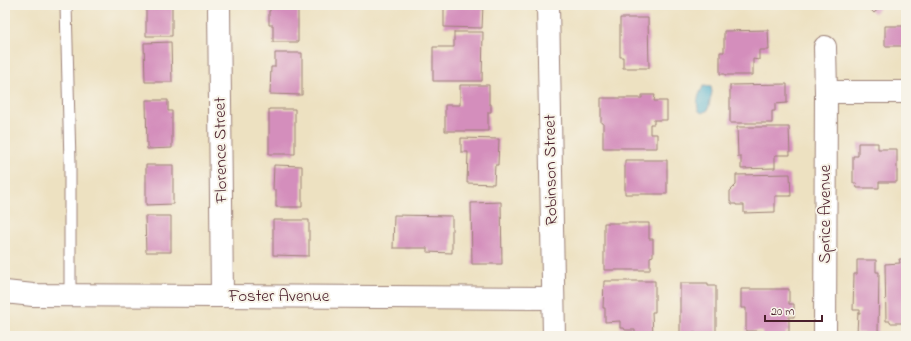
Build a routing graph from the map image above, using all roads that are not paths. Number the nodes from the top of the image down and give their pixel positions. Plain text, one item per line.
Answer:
1 (66, 5) edge
2 (219, 5) edge
3 (548, 5) edge
4 (825, 47) dead end
5 (826, 92) junction
6 (906, 92) edge
7 (5, 292) edge
8 (70, 296) junction
9 (222, 296) junction
10 (553, 298) junction
11 (554, 336) edge
12 (825, 336) edge

1 - 8 lane
2 - 9 street, Florence Street
3 - 10 street, Robinson Street
4 - 5 street, Sprice Avenue
5 - 6 street
5 - 12 street, Sprice Avenue
7 - 8 street, Foster Avenue
8 - 9 street, Foster Avenue
9 - 10 street, Foster Avenue
10 - 11 street, Robinson Street

